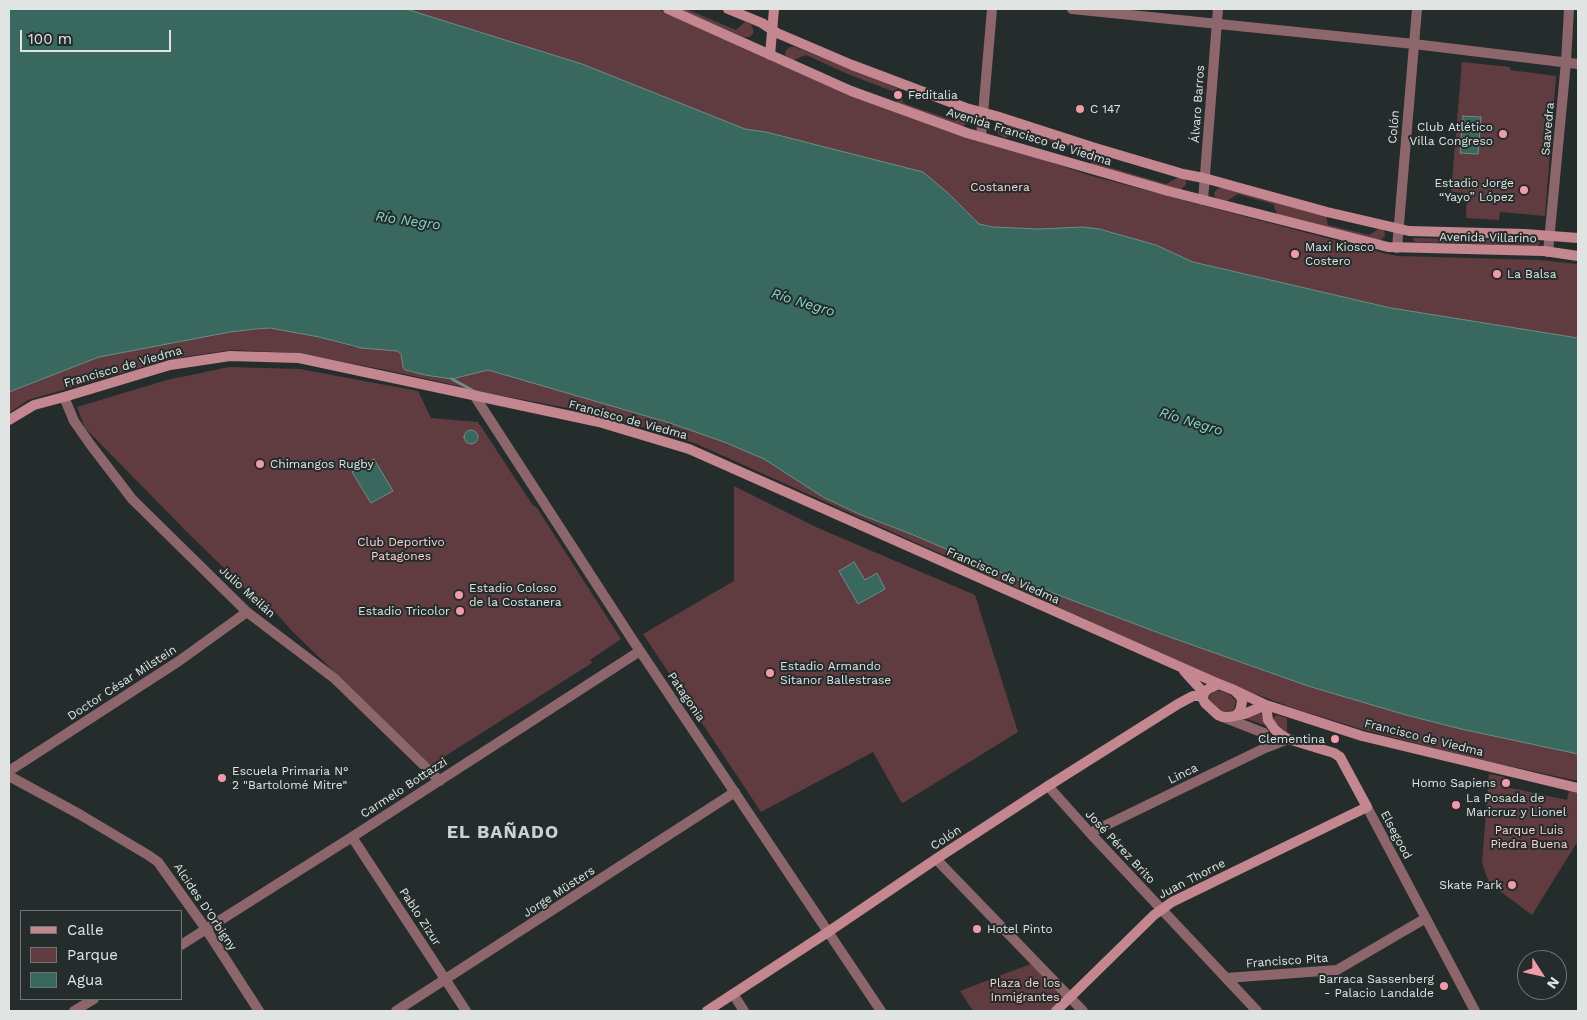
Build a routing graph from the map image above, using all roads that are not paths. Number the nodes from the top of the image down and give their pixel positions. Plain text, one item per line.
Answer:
1 (668, 9) edge
2 (728, 9) edge
3 (774, 9) edge
4 (992, 9) edge
5 (1072, 9) edge
6 (1218, 9) edge
7 (1417, 9) edge
8 (1569, 9) edge
9 (1216, 24) junction
10 (772, 30) junction
11 (1414, 44) junction
12 (770, 55) junction
13 (1566, 62) junction
14 (1578, 64) edge
15 (982, 113) junction
16 (981, 137) junction
17 (1204, 178) junction
18 (1203, 200) junction
19 (1398, 229) junction
20 (1551, 236) junction
21 (1578, 238) edge
22 (1397, 248) junction
23 (1548, 252) junction
24 (1578, 256) edge
25 (474, 395) junction
26 (64, 397) junction
27 (9, 420) edge
28 (247, 612) junction
29 (640, 651) junction
30 (1181, 668) junction
31 (1219, 684) junction
32 (1234, 690) junction
33 (1204, 695) junction
34 (1266, 705) junction
35 (1236, 715) junction
36 (1223, 717) junction
37 (1288, 739) junction
38 (1265, 748) junction
39 (9, 771) edge
40 (9, 776) edge
41 (440, 781) junction
42 (1048, 786) junction
43 (1578, 788) edge
44 (735, 792) junction
45 (1367, 807) junction
46 (1090, 833) junction
47 (352, 837) junction
48 (936, 859) junction
49 (1161, 909) junction
50 (1426, 918) junction
51 (206, 929) junction
52 (828, 932) junction
53 (182, 944) edge
54 (1226, 978) junction
55 (446, 980) junction
56 (733, 994) junction
57 (1070, 997) junction
58 (92, 1000) edge
59 (74, 1011) edge
60 (259, 1011) edge
61 (396, 1011) edge
62 (466, 1011) edge
63 (707, 1011) edge
64 (744, 1011) edge
65 (881, 1011) edge
66 (1056, 1011) edge
67 (1084, 1011) edge
68 (1257, 1011) edge
69 (1475, 1011) edge

1 - 12 street, Avenida Francisco de Viedma
2 - 10 street, Avenida Francisco de Viedma
3 - 10 street
4 - 15 street
5 - 9 street
6 - 9 street, Álvaro Barros
7 - 11 street, Colón
8 - 13 street, Saavedra
9 - 11 street
9 - 17 street, Álvaro Barros
10 - 12 street
10 - 15 street, Avenida Francisco de Viedma
11 - 13 street
11 - 19 street, Colón
12 - 16 street, Avenida Francisco de Viedma
13 - 14 street
13 - 20 street, Saavedra
15 - 16 street
15 - 17 street, Avenida Francisco de Viedma
16 - 18 street, Avenida Francisco de Viedma
17 - 18 street, Álvaro Barros
17 - 19 street, Avenida Francisco de Viedma
18 - 22 street, Avenida Francisco de Viedma
19 - 20 street, Avenida Villarino
19 - 22 street, Colón
20 - 21 street, Avenida Villarino
20 - 23 street, Saavedra
22 - 23 street, Avenida Villarino
23 - 24 street, Avenida Villarino
25 - 26 street, Francisco de Viedma
25 - 29 street, Patagonia
25 - 30 street, Francisco de Viedma
26 - 27 street, Francisco de Viedma
26 - 28 street, Julio Meilán
28 - 39 street, Doctor César Milstein
28 - 41 street, Julio Meilán
29 - 41 street, Carmelo Bottazzi
29 - 44 street, Patagonia
30 - 31 street, Francisco de Viedma
30 - 33 street, Francisco de Viedma
31 - 32 street, Francisco de Viedma
31 - 33 street
32 - 34 street, Francisco de Viedma
32 - 35 street
33 - 36 street, Francisco de Viedma
33 - 42 street, Colón
34 - 35 street
34 - 37 street, Elsegood
34 - 43 street, Francisco de Viedma
35 - 36 street
36 - 38 street
37 - 38 street, Linca
37 - 45 street, Elsegood
38 - 46 street, Linca
40 - 51 street, Alcides D'Orbigny
41 - 47 street, Carmelo Bottazzi
42 - 46 street, José Pérez Brito
42 - 48 street, Colón
44 - 52 street, Patagonia
44 - 55 street, Jorge Müsters
45 - 49 street, Juan Thorne
45 - 50 street, Elsegood
46 - 49 street, José Pérez Brito
47 - 51 street, Carmelo Bottazzi
47 - 55 street, Pablo Zizur
48 - 52 street, Colón
48 - 57 street
49 - 54 street, José Pérez Brito
49 - 57 street, Juan Thorne
50 - 54 street, Francisco Pita
50 - 69 street, Elsegood
51 - 53 street, Carmelo Bottazzi
51 - 60 street, Alcides D'Orbigny
52 - 56 street, Colón
52 - 65 street, Patagonia
54 - 68 street, José Pérez Brito
55 - 61 street, Jorge Müsters
55 - 62 street, Pablo Zizur
56 - 63 street, Colón
56 - 64 street
57 - 66 street, Juan Thorne
57 - 67 street
58 - 59 street

